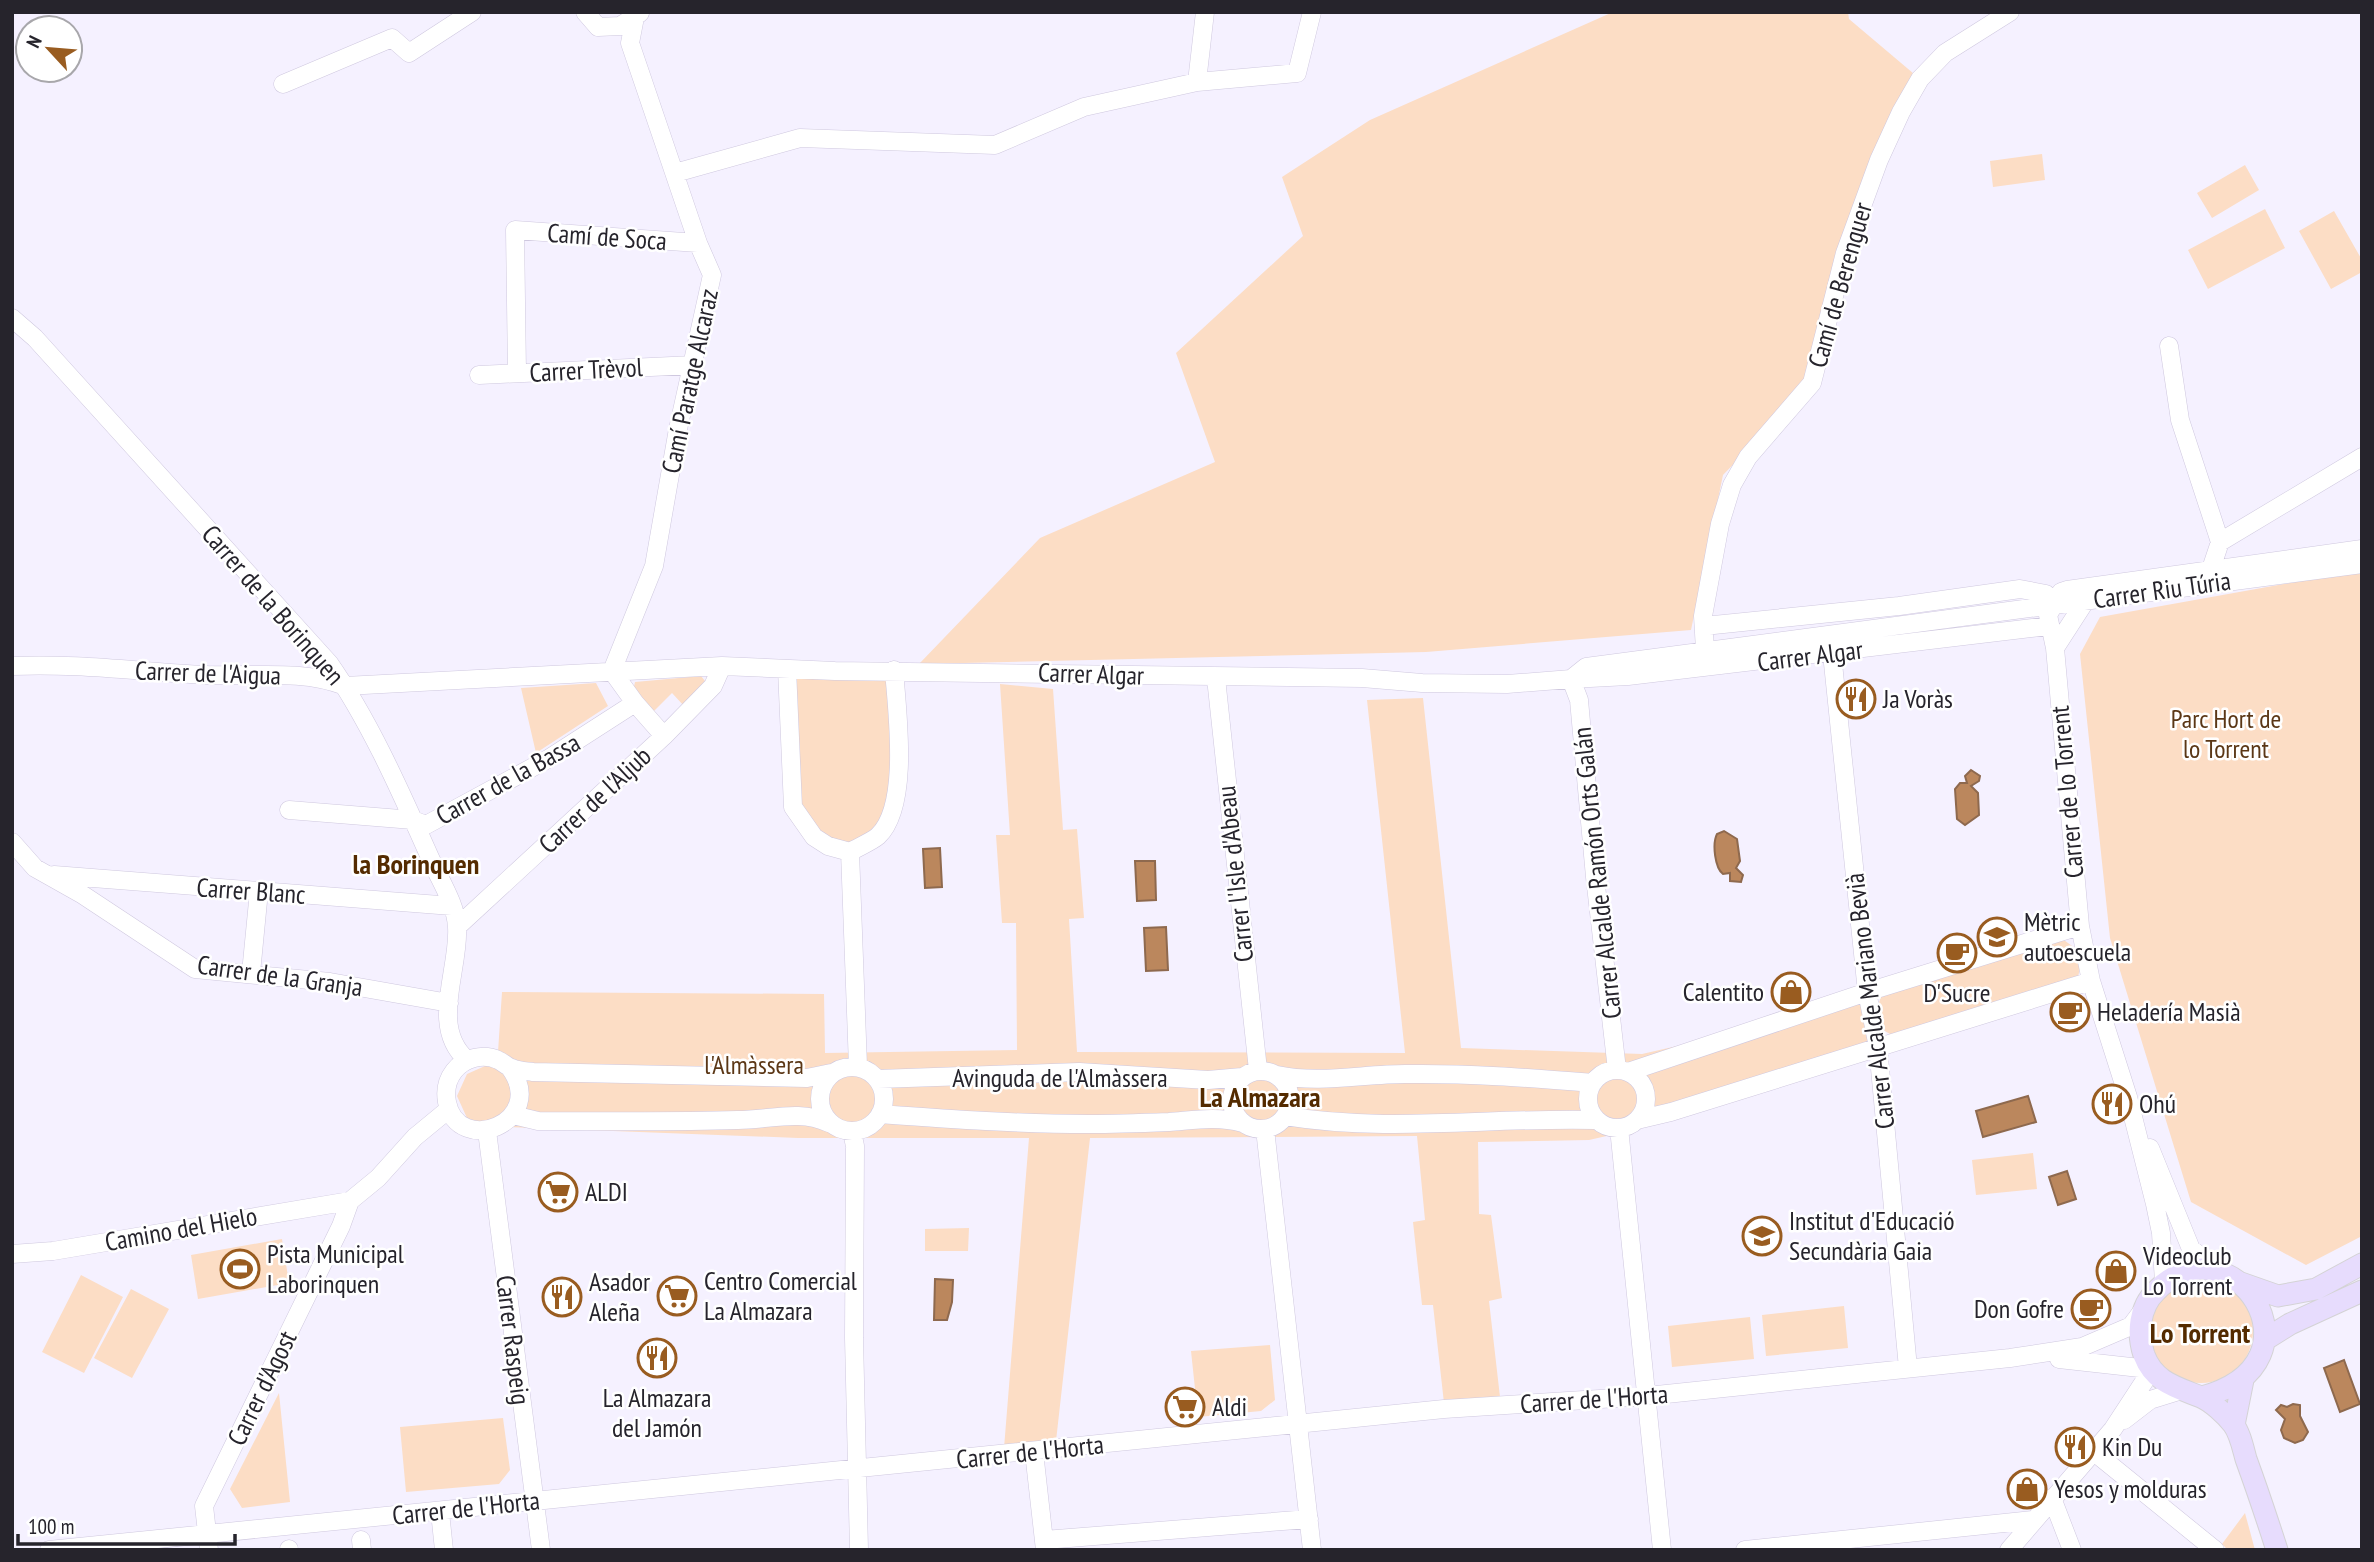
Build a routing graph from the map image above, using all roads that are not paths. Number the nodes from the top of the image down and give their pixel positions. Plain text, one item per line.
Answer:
1 (472, 12) edge
2 (585, 12) edge
3 (1205, 12) edge
4 (2010, 12) edge
5 (640, 13) edge
6 (1314, 13) edge
7 (1197, 82) junction
8 (283, 84) dead end
9 (675, 173) junction
10 (698, 243) junction
11 (12, 318) edge
12 (2169, 346) dead end
13 (693, 365) junction
14 (517, 373) junction
15 (479, 375) dead end
16 (2362, 457) edge
17 (2220, 541) junction
18 (2362, 549) edge
19 (2362, 564) edge
20 (2211, 569) junction
21 (2086, 600) junction
22 (2044, 609) junction
23 (1704, 626) junction
24 (1831, 634) junction
25 (2055, 648) junction
26 (1705, 650) junction
27 (1832, 653) junction
28 (12, 666) edge
29 (722, 666) junction
30 (787, 669) junction
31 (894, 670) junction
32 (612, 671) junction
33 (1216, 678) junction
34 (1570, 679) junction
35 (345, 686) junction
36 (635, 703) junction
37 (664, 736) junction
38 (289, 810) dead end
39 (413, 820) junction
40 (12, 842) edge
41 (850, 852) junction
42 (51, 875) junction
43 (259, 891) junction
44 (452, 906) junction
45 (2080, 926) junction
46 (457, 927) junction
47 (251, 973) junction
48 (2091, 981) junction
49 (1867, 992) junction
50 (449, 1003) junction
51 (1878, 1047) junction
52 (467, 1060) junction
53 (858, 1066) junction
54 (510, 1068) junction
55 (1623, 1071) junction
56 (831, 1073) junction
57 (1250, 1074) junction
58 (1278, 1075) junction
59 (878, 1079) junction
60 (1592, 1083) junction
61 (2129, 1097) junction
62 (449, 1109) junction
63 (880, 1114) junction
64 (513, 1115) junction
65 (1285, 1116) junction
66 (1596, 1120) junction
67 (1637, 1120) junction
68 (829, 1122) junction
69 (1243, 1123) junction
70 (1619, 1128) junction
71 (1265, 1129) junction
72 (487, 1131) junction
73 (852, 1132) junction
74 (349, 1201) junction
75 (12, 1254) edge
76 (2362, 1264) edge
77 (2221, 1272) junction
78 (2164, 1282) junction
79 (2241, 1283) junction
80 (2362, 1291) edge
81 (2143, 1310) junction
82 (2266, 1339) junction
83 (2010, 1358) junction
84 (2117, 1366) junction
85 (1908, 1368) junction
86 (2150, 1370) junction
87 (2243, 1380) junction
88 (2179, 1391) junction
89 (1647, 1396) junction
90 (2202, 1397) junction
91 (2130, 1401) junction
92 (1300, 1424) junction
93 (2234, 1425) junction
94 (2113, 1429) junction
95 (2093, 1451) junction
96 (1034, 1452) junction
97 (858, 1468) junction
98 (2052, 1498) junction
99 (533, 1501) junction
100 (440, 1512) junction
101 (1309, 1519) junction
102 (2033, 1520) junction
103 (208, 1542) edge
104 (1045, 1545) edge
105 (49, 1550) edge
106 (444, 1550) edge
107 (541, 1550) edge
108 (859, 1550) edge
109 (1312, 1550) edge
110 (1662, 1550) edge
111 (1745, 1550) edge
112 (2009, 1550) edge
113 (2071, 1550) edge
114 (2215, 1550) edge
115 (2277, 1550) edge

1 - 8 street
2 - 5 street
3 - 7 street
4 - 23 street, Camí de Berenguer
5 - 9 street, Camí Paratge Alcaraz
6 - 7 street
7 - 9 street
9 - 10 street, Camí Paratge Alcaraz
10 - 13 street, Camí Paratge Alcaraz
10 - 14 street, Camí de Soca
11 - 35 street, Carrer de la Borinquen
12 - 17 street
13 - 14 street, Carrer Trèvol
13 - 32 street, Camí Paratge Alcaraz
14 - 15 street, Carrer Trèvol
16 - 17 street
17 - 20 street
18 - 20 street, Carrer Riu Túria
19 - 21 street, Carrer Riu Túria
20 - 22 street, Carrer Riu Túria
21 - 22 street, Carrer Riu Túria
21 - 25 street
22 - 23 street, Carrer Algar
22 - 24 street, Carrer Algar
22 - 25 street, Carrer de lo Torrent
22 - 27 street, Carrer Algar
23 - 26 street
24 - 26 street, Carrer Algar
24 - 27 street, Carrer Alcalde Mariano Bevià
25 - 45 street, Carrer de lo Torrent
26 - 34 street, Carrer Algar
27 - 34 street, Carrer Algar
27 - 49 street, Carrer Alcalde Mariano Bevià
28 - 35 street, Carrer de l'Aigua
29 - 30 street, Carrer Algar
29 - 32 street, Carrer Algar
29 - 37 street, Carrer de l'Aljub
30 - 31 street, Carrer Algar
30 - 41 street
31 - 33 street, Carrer Algar
31 - 41 street
32 - 35 street, Carrer de l'Aigua
32 - 36 street
33 - 34 street, Carrer Algar
33 - 57 street, Carrer l'Isle d'Abeau
34 - 55 street, Carrer Alcalde Ramón Orts Galán
35 - 39 street, Carrer de la Borinquen
36 - 37 street
36 - 39 street, Carrer de la Bassa
37 - 46 street, Carrer de l'Aljub
38 - 39 street, Carrer de la Bassa
39 - 44 street, Carrer de la Borinquen
40 - 42 street, Carrer de la Granja
41 - 53 street
42 - 43 street, Carrer Blanc
42 - 47 street, Carrer de la Granja
43 - 44 street, Carrer Blanc
43 - 47 street
44 - 46 street, Carrer de la Borinquen
45 - 48 street, Carrer de lo Torrent
45 - 49 street
46 - 50 street, Carrer de la Borinquen
47 - 50 street, Carrer de la Granja
48 - 51 street
48 - 61 street, Carrer de lo Torrent
49 - 51 street, Carrer Alcalde Mariano Bevià
49 - 55 street
50 - 52 street, Carrer de la Borinquen
51 - 67 street
51 - 85 street, Carrer Alcalde Mariano Bevià
52 - 54 street
52 - 62 street
53 - 56 street
53 - 59 street
54 - 56 street
54 - 64 street
55 - 60 street
55 - 67 street
56 - 68 street
57 - 58 street
57 - 59 street, Avinguda de l'Almàssera
57 - 69 street
58 - 60 street
58 - 65 street
59 - 63 street
60 - 66 street
61 - 77 street, Carrer de lo Torrent
61 - 78 street, Carrer de lo Torrent
62 - 72 street
62 - 74 street
63 - 69 street, Avinguda de l'Almàssera
63 - 73 street
64 - 68 street
64 - 72 street
65 - 66 street
65 - 71 street
66 - 70 street
67 - 70 street
68 - 73 street
69 - 71 street
70 - 89 street
71 - 92 street
72 - 99 street, Carrer Raspeig
73 - 97 street
74 - 75 street, Camino del Hielo
74 - 103 street, Carrer d'Agost
76 - 79 main road
77 - 78 main road
77 - 79 main road
78 - 81 main road
79 - 82 main road
80 - 82 main road
81 - 83 street, Carrer de l'Horta
81 - 86 main road
82 - 87 main road
83 - 84 street, Carrer de l'Horta
83 - 85 street, Carrer de l'Horta
84 - 86 street, Carrer de l'Horta
84 - 91 street
85 - 89 street, Carrer de l'Horta
86 - 88 main road
86 - 91 street
87 - 90 main road
87 - 93 main road
88 - 90 main road
88 - 94 street
89 - 92 street, Carrer de l'Horta
89 - 110 street
90 - 93 main road
91 - 94 street
92 - 96 street, Carrer de l'Horta
92 - 101 street
93 - 115 main road
94 - 95 street
95 - 98 street
95 - 114 street
96 - 97 street, Carrer de l'Horta
96 - 104 street
97 - 99 street, Carrer de l'Horta
97 - 108 street
98 - 102 street
98 - 113 street
99 - 100 street, Carrer de l'Horta
99 - 107 street, Carrer Raspeig
100 - 103 street, Carrer de l'Horta
100 - 106 street
101 - 104 street
101 - 109 street
102 - 111 street
102 - 112 street
103 - 105 street, Carrer de l'Horta

